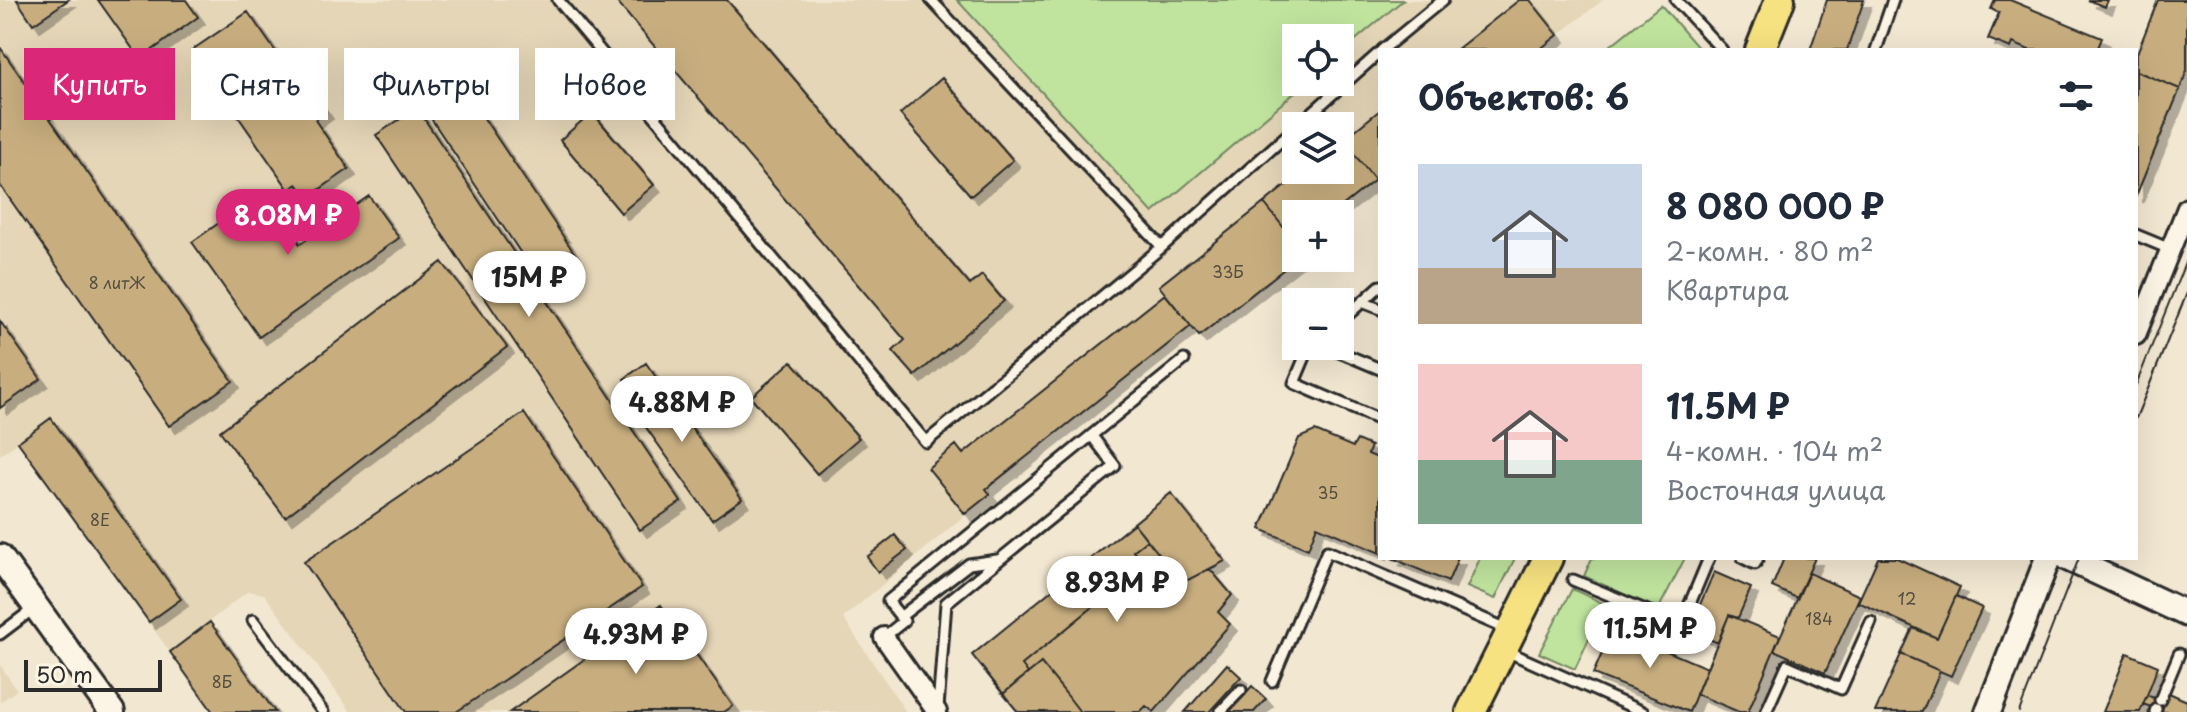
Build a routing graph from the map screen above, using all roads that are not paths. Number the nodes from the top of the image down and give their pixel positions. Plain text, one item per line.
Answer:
1 (558, 0) edge
2 (931, 0) edge
3 (1443, 0) edge
4 (1676, 0) edge
5 (1693, 0) edge
6 (1780, 0) edge
7 (1893, 0) edge
8 (1688, 14) junction
9 (1385, 48) edge
10 (1720, 48) edge
11 (1761, 48) edge
12 (1877, 48) edge
13 (1378, 54) edge
14 (1312, 112) edge
15 (1282, 139) edge
16 (2187, 208) edge
17 (2138, 236) edge
18 (1162, 247) junction
19 (2170, 249) junction
20 (1378, 288) edge
21 (1362, 302) junction
22 (1378, 308) edge
23 (1354, 309) edge
24 (2138, 330) edge
25 (1354, 358) edge
26 (1184, 360) dead end
27 (1304, 360) edge
28 (1378, 368) edge
29 (1378, 419) edge
30 (1092, 436) junction
31 (0, 557) edge
32 (1000, 559) junction
33 (1547, 560) edge
34 (1708, 560) edge
35 (2047, 560) edge
36 (2071, 560) edge
37 (1573, 580) dead end
38 (36, 607) junction
39 (2187, 614) edge
40 (900, 617) junction
41 (253, 620) dead end
42 (1871, 622) dead end
43 (0, 634) edge
44 (884, 637) joint
45 (1508, 640) junction
46 (2179, 654) dead end
47 (1272, 681) dead end
48 (1241, 690) dead end
49 (2157, 707) edge
50 (112, 712) edge
51 (323, 712) edge
52 (938, 712) edge
53 (1220, 712) edge
54 (1471, 712) edge
55 (1643, 712) edge
56 (1766, 712) edge
57 (1988, 712) edge

1 - 18 lane
2 - 18 lane
3 - 9 lane
4 - 8 lane
5 - 8 lane
6 - 11 main road
7 - 12 lane
8 - 10 lane
13 - 14 lane
15 - 18 lane
16 - 19 street
17 - 19 lane
19 - 24 street
20 - 21 lane
21 - 22 lane
21 - 23 lane
25 - 28 lane
26 - 30 lane
27 - 29 lane
30 - 32 lane
30 - 40 lane
31 - 38 street
32 - 40 lane
32 - 52 lane
33 - 45 main road
34 - 37 lane
35 - 57 street
36 - 39 street
38 - 43 lane
38 - 50 street
40 - 44 lane
41 - 51 lane
42 - 56 lane
44 - 52 street
45 - 47 lane
45 - 54 main road
45 - 55 lane
46 - 49 lane
48 - 53 lane

